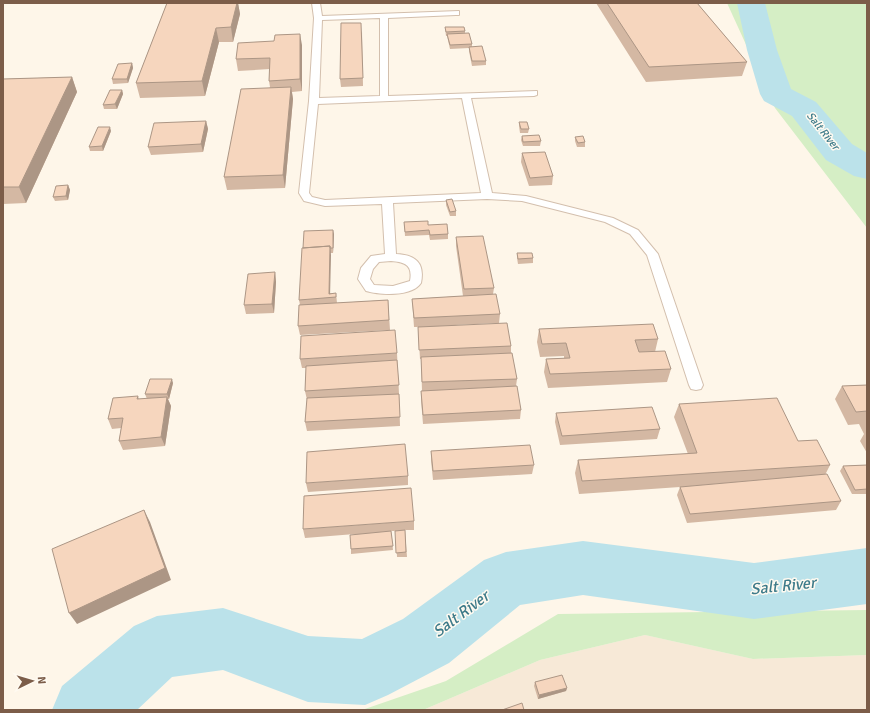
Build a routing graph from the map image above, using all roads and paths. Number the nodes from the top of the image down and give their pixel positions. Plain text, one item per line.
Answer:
1 (316, 3) edge
2 (456, 13) dead end
3 (384, 15) junction
4 (318, 18) junction
5 (534, 93) dead end
6 (466, 96) junction
7 (384, 98) junction
8 (314, 101) junction
9 (487, 196) junction
10 (387, 200) junction
11 (391, 257) dead end
12 (696, 385) dead end

1 - 4 lane
2 - 3 lane
3 - 4 lane
3 - 7 lane
4 - 8 lane
5 - 6 lane
6 - 7 lane
6 - 9 lane
7 - 8 lane
8 - 10 lane
9 - 10 lane
9 - 12 lane
10 - 11 lane

